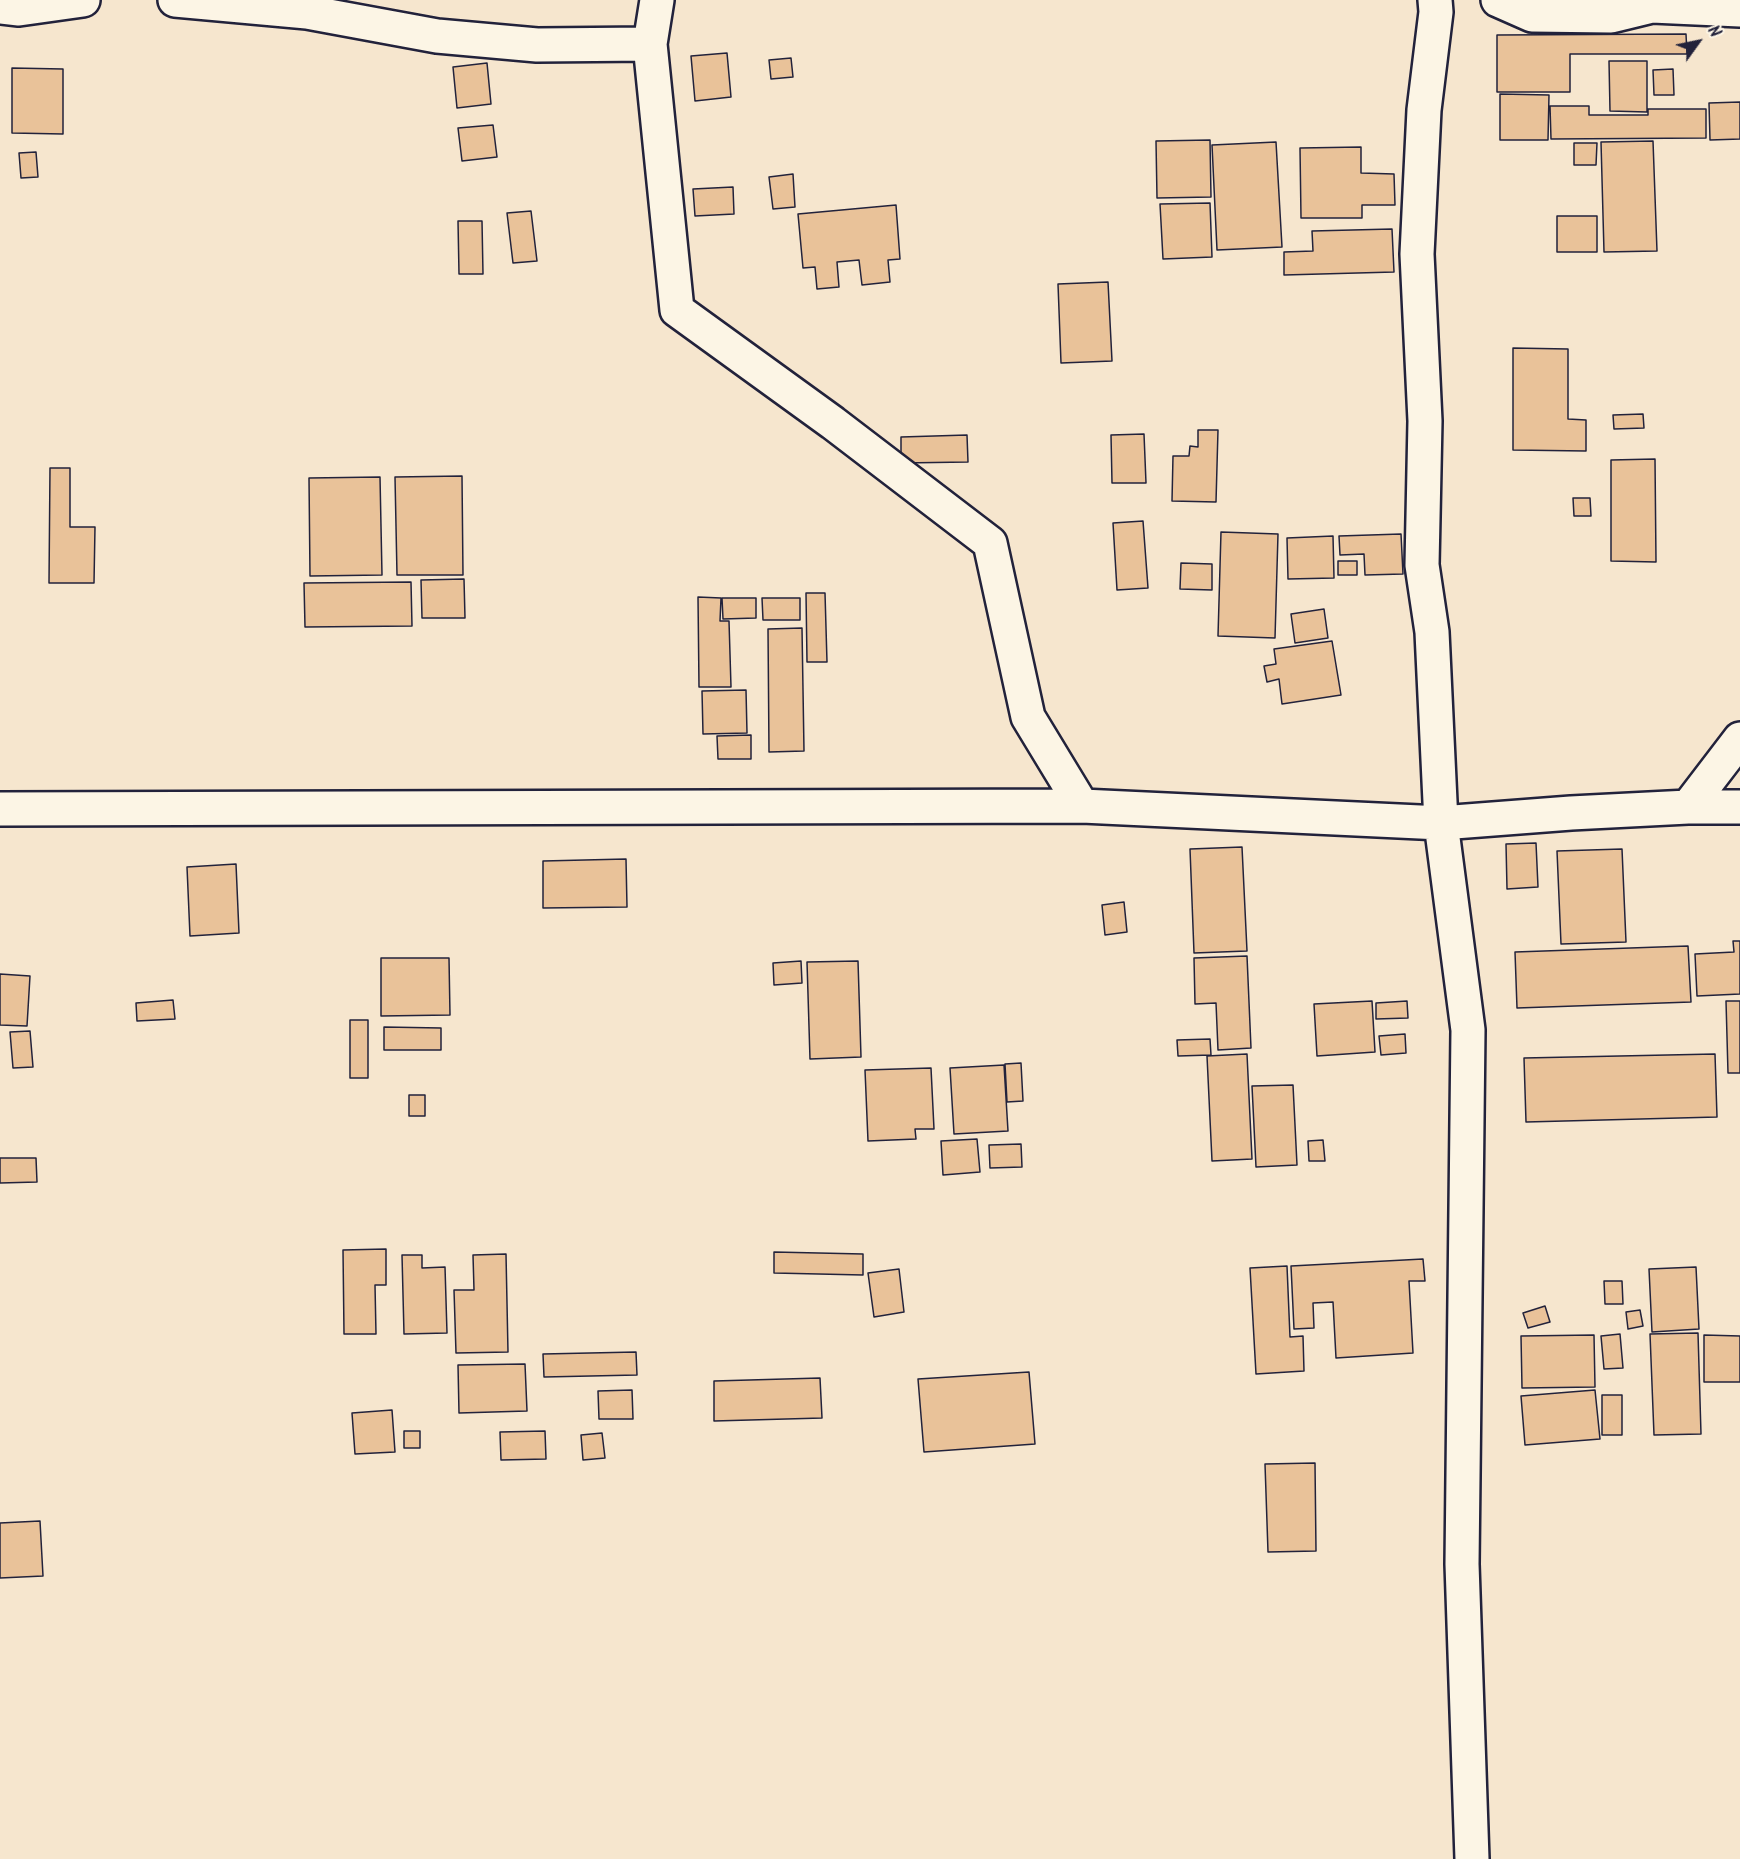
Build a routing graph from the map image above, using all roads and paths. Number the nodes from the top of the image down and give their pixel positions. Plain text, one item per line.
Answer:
1 (83, 0) edge
2 (175, 0) edge
3 (657, 0) edge
4 (1435, 0) edge
5 (1498, 0) edge
6 (0, 7) edge
7 (1740, 10) edge
8 (650, 44) junction
9 (1740, 739) edge
10 (1082, 806) junction
11 (1688, 807) junction
12 (1740, 807) edge
13 (0, 809) edge
14 (1441, 823) junction
15 (1472, 1859) edge

1 - 6 street
2 - 8 street
3 - 8 street
4 - 14 street
5 - 7 street
8 - 10 street
9 - 11 street
10 - 13 street
10 - 14 street
11 - 12 street
11 - 14 street
14 - 15 street

